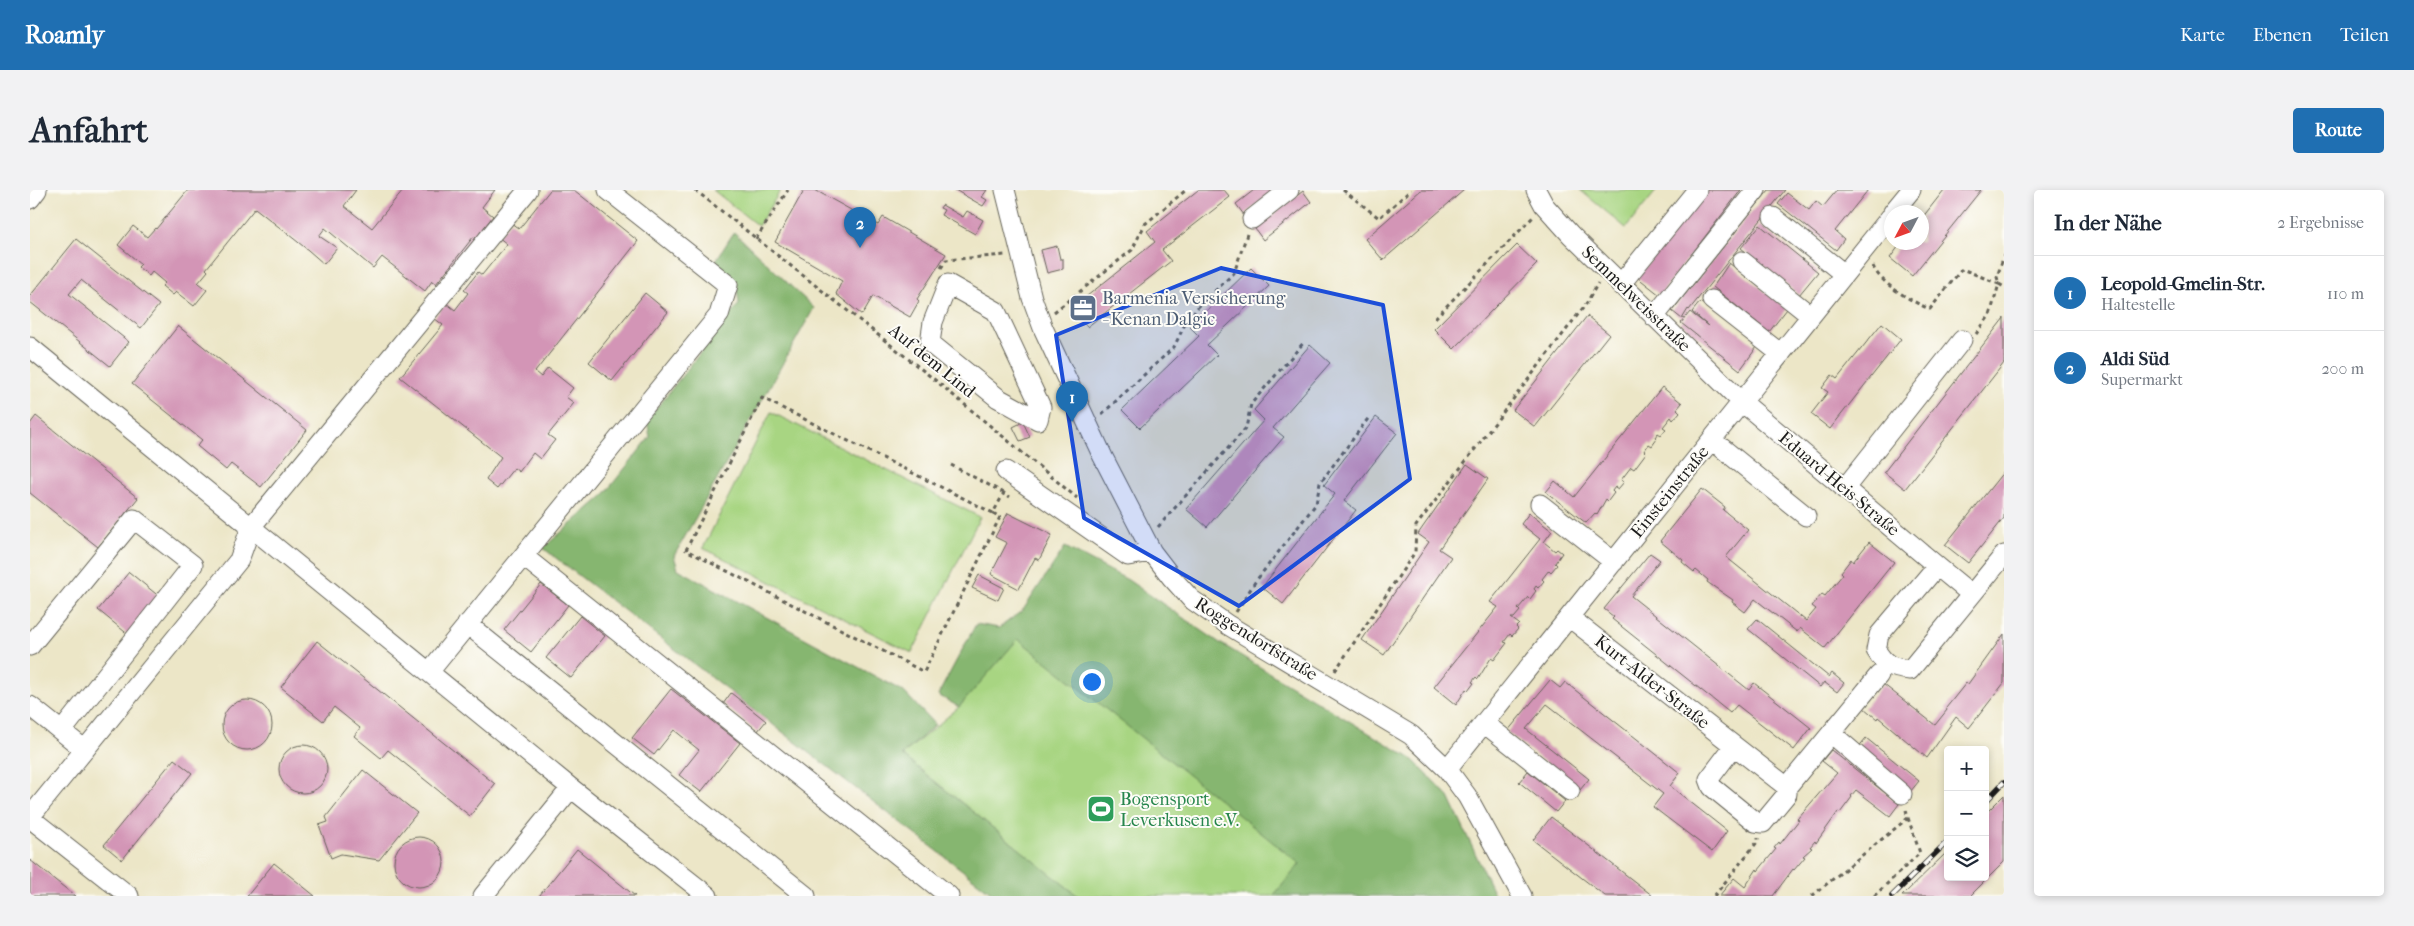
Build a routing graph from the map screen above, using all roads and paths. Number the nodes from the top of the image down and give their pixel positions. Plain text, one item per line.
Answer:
1 (37, 190) edge
2 (528, 190) edge
3 (608, 190) edge
4 (696, 190) edge
5 (788, 190) edge
6 (1005, 190) edge
7 (1186, 190) edge
8 (1289, 190) edge
9 (1343, 190) edge
10 (1412, 190) edge
11 (1697, 190) edge
12 (1756, 190) edge
13 (1911, 190) edge
14 (1540, 197) edge
15 (30, 199) edge
16 (1899, 205) edge
17 (1773, 217) dead end
18 (1252, 219) joint
19 (1884, 224) edge
20 (756, 239) junction
21 (1020, 253) junction
22 (1860, 254) junction
23 (2004, 255) edge
24 (1742, 261) dead end
25 (1605, 269) junction
26 (1844, 274) junction
27 (948, 284) junction
28 (1999, 284) junction
29 (1620, 285) junction
30 (2004, 287) edge
31 (1712, 300) dead end
32 (1811, 316) junction
33 (1654, 317) junction
34 (1436, 318) dead end
35 (1041, 322) junction
36 (1962, 340) joint
37 (1305, 341) dead end
38 (30, 347) edge
39 (1781, 354) junction
40 (1742, 402) junction
41 (1370, 416) dead end
42 (1088, 422) junction
43 (1712, 440) junction
44 (952, 465) dead end
45 (1006, 471) dead end
46 (1022, 482) junction
47 (1844, 489) junction
48 (1004, 493) junction
49 (1081, 501) dead end
50 (1540, 504) dead end
51 (993, 513) junction
52 (1806, 516) dead end
53 (251, 527) junction
54 (1149, 546) junction
55 (2004, 555) edge
56 (523, 556) junction
57 (1614, 562) junction
58 (1937, 566) junction
59 (1970, 594) junction
60 (1569, 617) junction
61 (467, 624) junction
62 (1228, 625) junction
63 (30, 646) edge
64 (429, 672) junction
65 (1879, 675) dead end
66 (1327, 683) junction
67 (30, 706) edge
68 (1484, 723) junction
69 (62, 731) junction
70 (1832, 734) junction
71 (1734, 746) junction
72 (84, 750) junction
73 (1447, 769) junction
74 (1787, 787) junction
75 (571, 788) junction
76 (1570, 792) dead end
77 (1902, 794) joint
78 (30, 817) edge
79 (1908, 818) junction
80 (1755, 822) junction
81 (129, 896) edge
82 (483, 896) edge
83 (708, 896) edge
84 (806, 896) edge
85 (949, 896) edge
86 (1522, 896) edge
87 (1714, 896) edge
88 (1812, 896) edge
89 (1874, 896) edge

1 - 15 street
2 - 53 street
3 - 56 street
4 - 20 path, Auf dem Lind
5 - 20 path
6 - 21 street, Roggendorfstraße
7 - 35 path
8 - 18 street
9 - 10 path
11 - 29 street
12 - 33 street
13 - 16 street, Einsteinstraße
14 - 25 street, Semmelweisstraße
14 - 34 path
17 - 26 street
18 - 42 path
19 - 22 street, Einsteinstraße
20 - 49 path, Auf dem Lind
21 - 27 path
21 - 35 street, Roggendorfstraße
22 - 26 street, Einsteinstraße
22 - 28 path
23 - 28 path
24 - 32 street
25 - 29 street, Semmelweisstraße
25 - 66 path
26 - 32 street, Einsteinstraße
27 - 27 street
28 - 30 path
28 - 36 path
29 - 33 street, Semmelweisstraße
31 - 39 street
32 - 39 street, Einsteinstraße
33 - 40 street, Semmelweisstraße
35 - 42 street, Roggendorfstraße
36 - 47 street
37 - 54 path
38 - 53 street
39 - 40 street, Einsteinstraße
40 - 43 street, Einsteinstraße
40 - 47 street, Eduard-Heis-Straße
41 - 62 path
42 - 54 street, Roggendorfstraße
43 - 52 street
43 - 57 street, Einsteinstraße
44 - 48 path
45 - 46 street
46 - 48 path
46 - 54 street
47 - 58 street, Eduard-Heis-Straße
48 - 51 path
50 - 57 street
51 - 51 path
53 - 64 street
53 - 72 street
54 - 62 street, Roggendorfstraße
55 - 59 street
56 - 61 street
56 - 85 street
57 - 60 street, Einsteinstraße
58 - 59 street, Eduard-Heis-Straße
58 - 59 street
60 - 68 street, Einsteinstraße
60 - 71 street, Kurt-Alder-Straße
61 - 64 street
61 - 84 street
62 - 66 street, Roggendorfstraße
63 - 69 street
64 - 75 street
65 - 70 street
66 - 73 street, Roggendorfstraße
67 - 69 street
68 - 73 street, Einsteinstraße
68 - 76 street
69 - 72 street
70 - 74 street
70 - 77 street
71 - 74 street, Kurt-Alder-Straße
71 - 80 street
72 - 78 street
73 - 86 street, Roggendorfstraße
74 - 80 street
75 - 82 street
75 - 83 street
77 - 79 path
78 - 81 street
79 - 88 path
79 - 89 path
80 - 87 path

